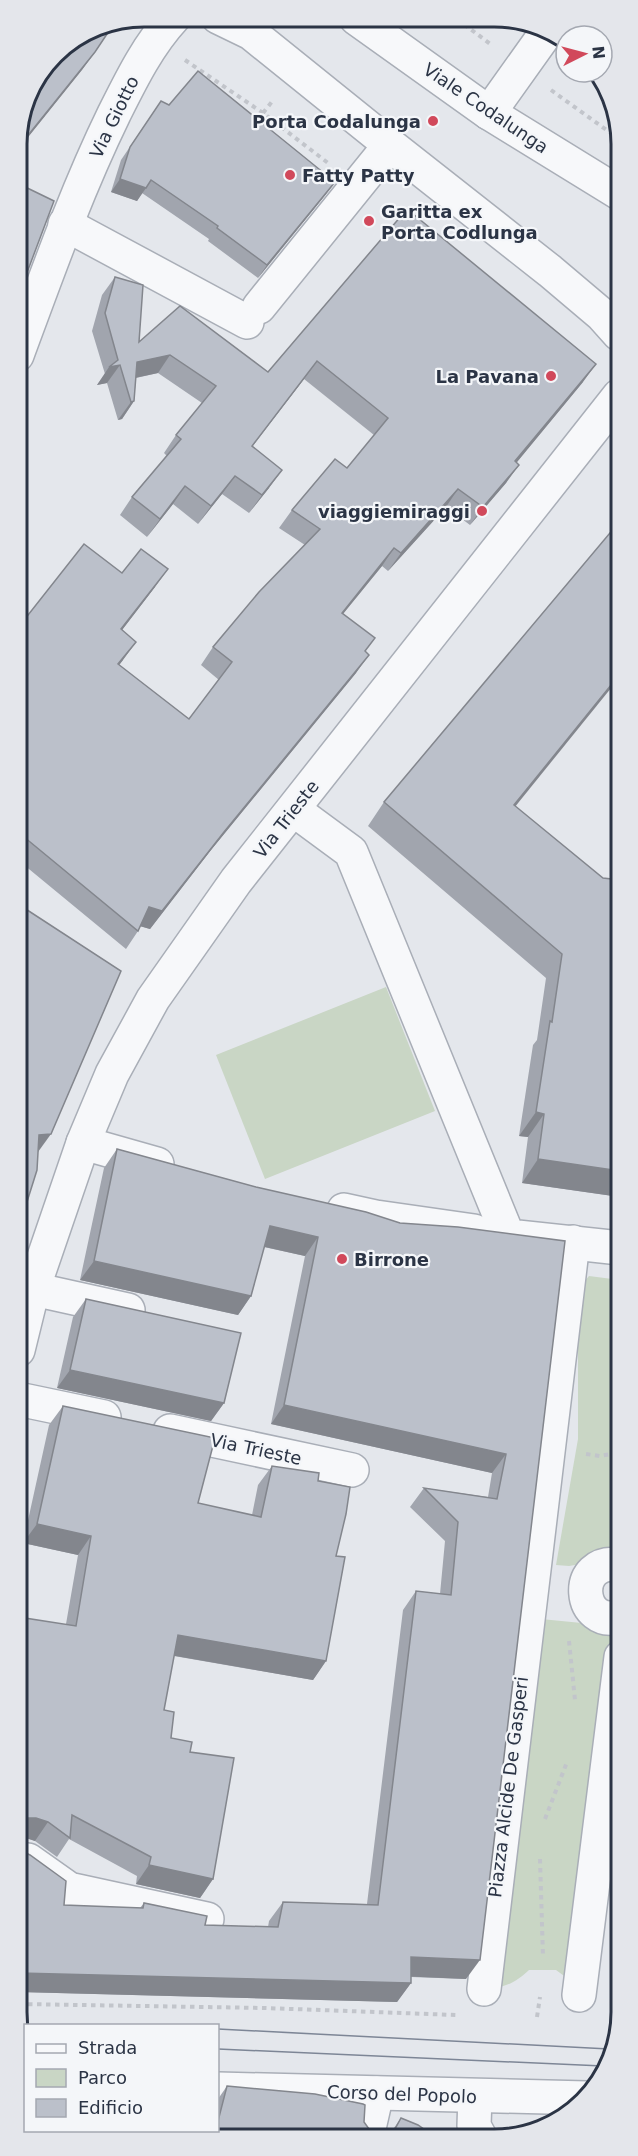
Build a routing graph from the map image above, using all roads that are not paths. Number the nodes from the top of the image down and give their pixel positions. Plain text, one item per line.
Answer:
1 (166, 27) edge
2 (239, 27) edge
3 (369, 27) edge
4 (543, 38) edge
5 (489, 113) junction
6 (390, 145) junction
7 (611, 188) edge
8 (65, 224) junction
9 (611, 325) edge
10 (27, 328) edge
11 (611, 407) edge
12 (294, 810) junction
13 (83, 1143) junction
14 (189, 1173) edge
15 (311, 1203) edge
16 (508, 1236) junction
17 (573, 1242) junction
18 (611, 1247) edge
19 (33, 1289) junction
20 (27, 1313) edge
21 (160, 1317) edge
22 (27, 1401) edge
23 (352, 1470) dead end
24 (611, 1564) edge
25 (560, 1586) junction
26 (611, 1617) edge
27 (611, 1737) edge
28 (27, 1858) edge
29 (207, 1919) edge
30 (484, 1989) dead end
31 (579, 1995) dead end
32 (219, 2089) edge
33 (377, 2093) junction
34 (475, 2096) junction
35 (573, 2098) edge
36 (369, 2129) edge
37 (476, 2129) edge

1 - 8 street, Via Giotto
2 - 6 street
3 - 5 street, Viale Codalunga
4 - 5 street
5 - 7 street, Viale Codalunga
6 - 8 street
6 - 9 street
8 - 10 street, Via Giotto
11 - 12 street, Via Trieste
12 - 13 street, Via Trieste
12 - 16 street
13 - 14 street
13 - 19 street, Via Trieste
15 - 16 street
16 - 17 street
17 - 18 street
17 - 25 street, Piazza Alcide De Gasperi
19 - 20 street, Via Trieste
19 - 21 street
22 - 23 street, Via Trieste
24 - 25 street
25 - 26 street
25 - 30 street, Piazza Alcide De Gasperi
27 - 31 street
28 - 29 street
32 - 33 street, Corso del Popolo
33 - 34 street, Corso del Popolo
33 - 36 street
34 - 35 street, Corso del Popolo
34 - 37 street

